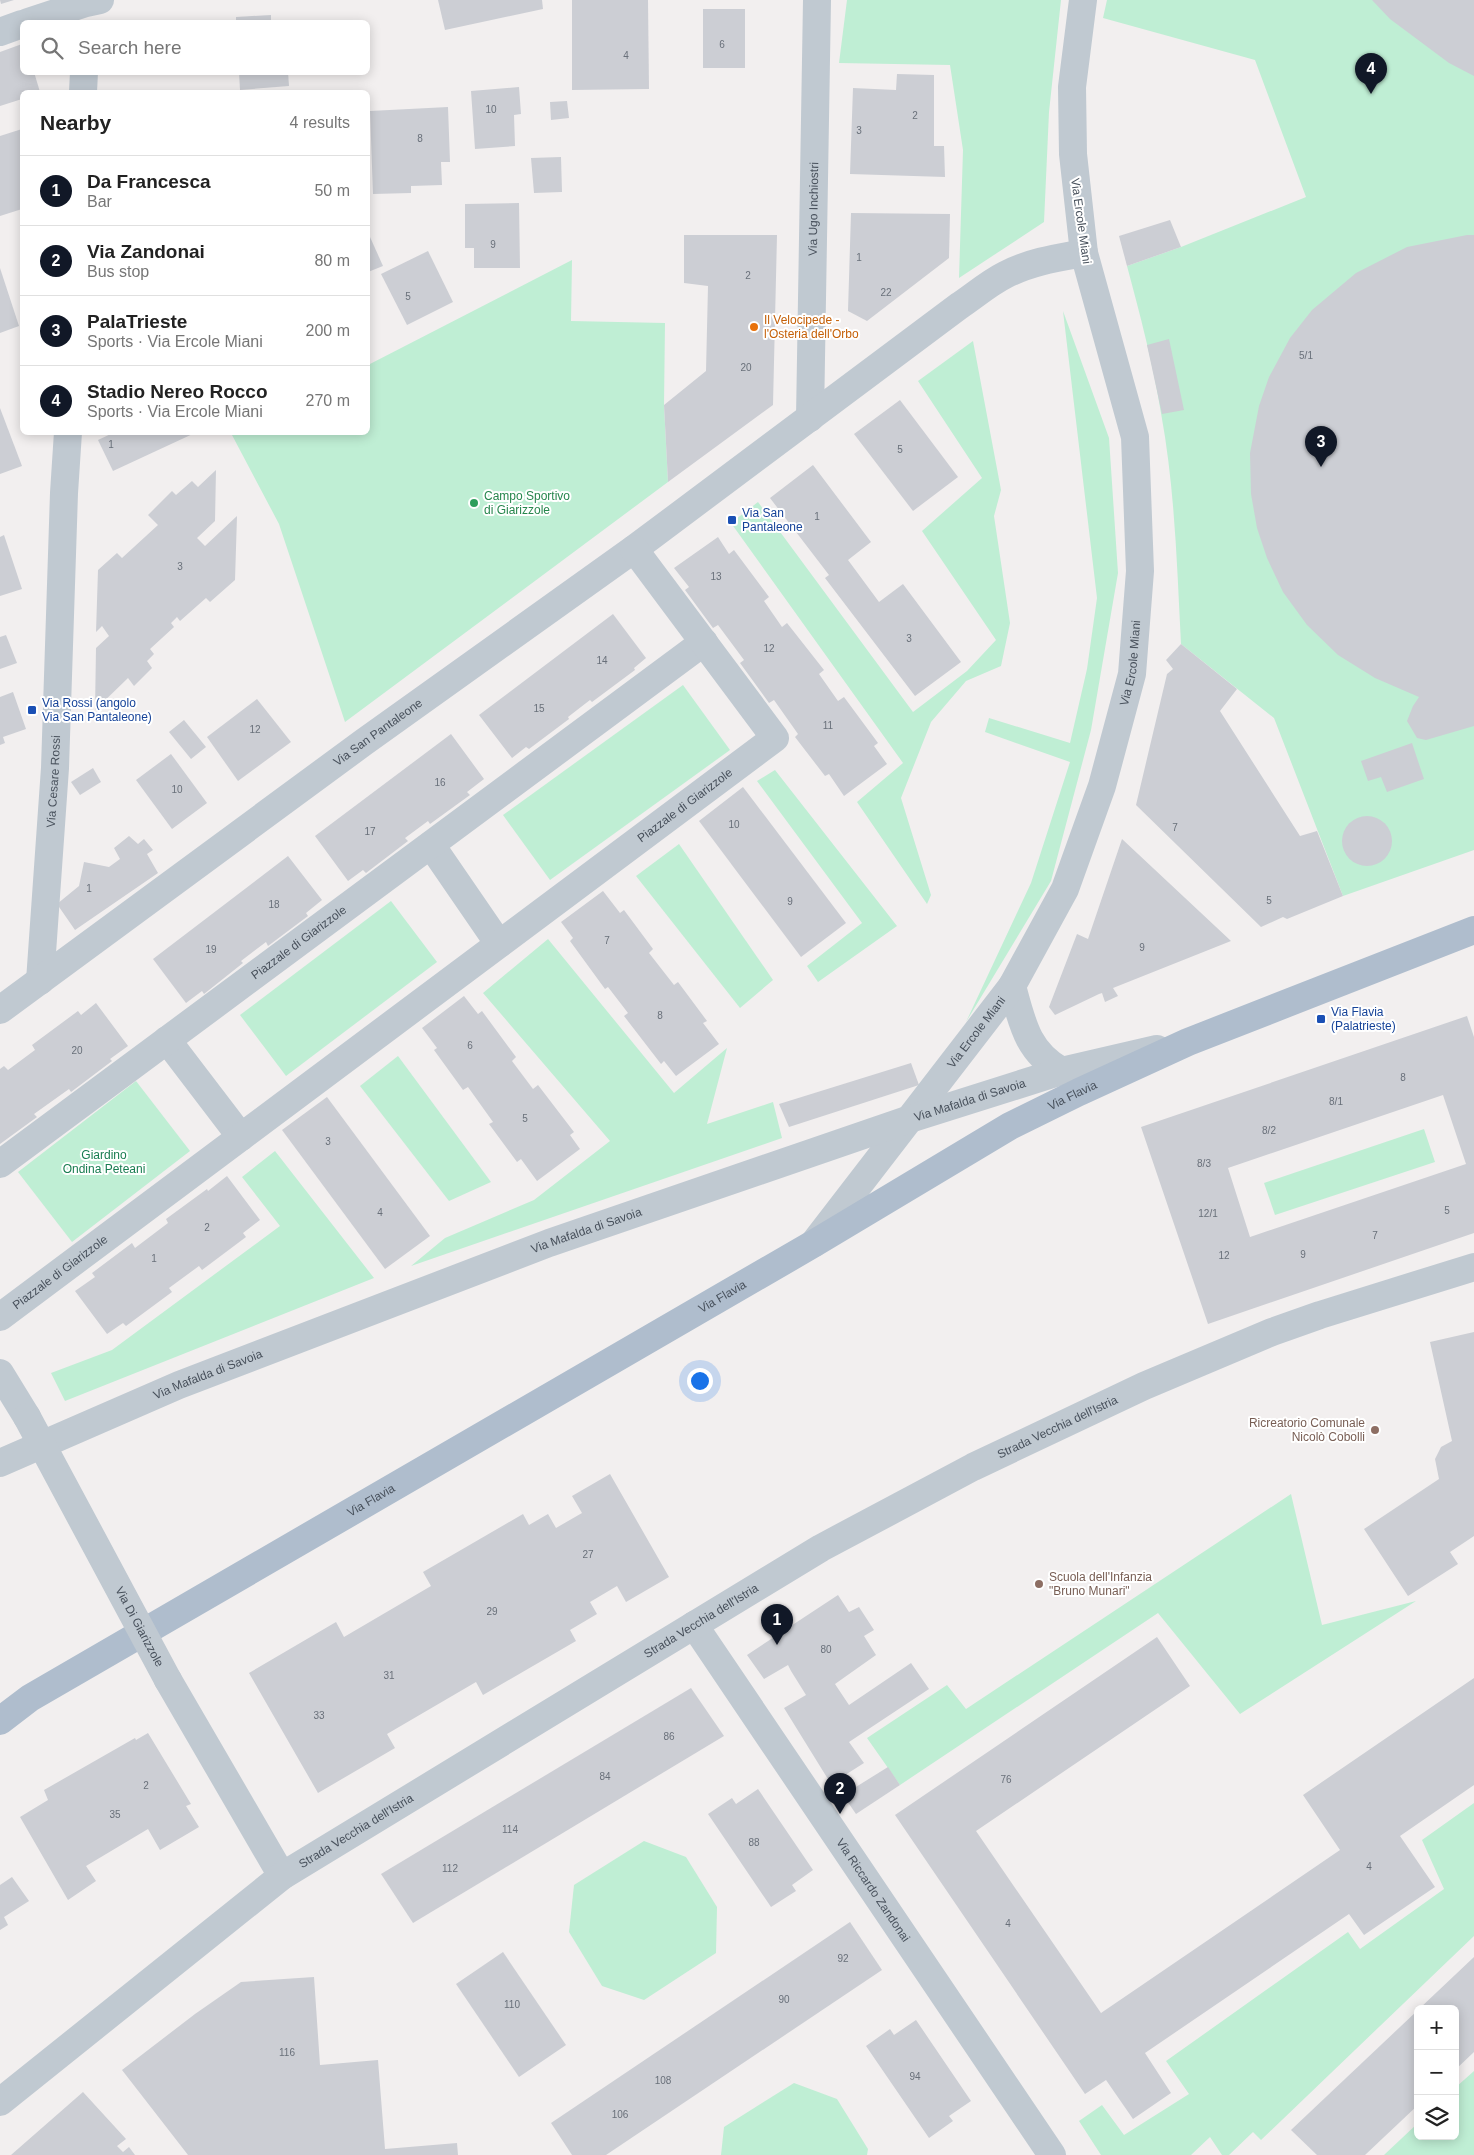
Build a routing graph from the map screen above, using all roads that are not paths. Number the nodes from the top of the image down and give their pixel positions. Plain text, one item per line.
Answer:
1 (817, 0) edge
2 (1083, 0) edge
3 (90, 6) edge
4 (36, 20) edge
5 (20, 25) edge
6 (0, 32) edge
7 (84, 75) edge
8 (83, 90) edge
9 (1084, 253) junction
10 (810, 418) junction
11 (68, 435) edge
12 (634, 548) junction
13 (704, 642) junction
14 (431, 845) junction
15 (1474, 930) edge
16 (500, 944) junction
17 (40, 981) junction
18 (1012, 986) junction
19 (0, 1010) edge
20 (167, 1040) junction
21 (1188, 1042) junction
22 (1062, 1071) junction
23 (910, 1119) junction
24 (241, 1137) junction
25 (0, 1164) edge
26 (813, 1244) junction
27 (1474, 1267) edge
28 (0, 1317) edge
29 (0, 1373) edge
30 (0, 1464) edge
31 (694, 1625) junction
32 (0, 1721) edge
33 (282, 1876) junction
34 (0, 2102) edge
35 (1052, 2155) edge

1 - 10 street, Via Ugo Inchiostri
2 - 9 street, Via Ercole Miani
3 - 4 street
5 - 6 street
7 - 8 street
9 - 10 street, Via San Pantaleone
9 - 18 street, Via Ercole Miani
10 - 12 street, Via San Pantaleone
11 - 17 street, Via Cesare Rossi
12 - 13 street, Piazzale di Giarizzole
12 - 17 street, Via San Pantaleone
13 - 14 street, Piazzale di Giarizzole
13 - 16 street, Piazzale di Giarizzole
14 - 16 street
14 - 20 street, Piazzale di Giarizzole
15 - 21 main road, Via Flavia
16 - 24 street, Piazzale di Giarizzole
17 - 19 street, Via San Pantaleone
18 - 22 street
18 - 23 street, Via Ercole Miani
20 - 24 street
20 - 25 street, Piazzale di Giarizzole
21 - 22 street, Via Mafalda di Savoia
21 - 26 main road, Via Flavia
22 - 23 street, Via Mafalda di Savoia
23 - 26 street, Via Ercole Miani
23 - 30 street, Via Mafalda di Savoia
24 - 28 street, Piazzale di Giarizzole
26 - 32 main road, Via Flavia
27 - 31 street, Strada Vecchia dell'Istria
29 - 33 street, Via Di Giarizzole, bridge
31 - 33 street, Strada Vecchia dell'Istria
31 - 35 street, Via Riccardo Zandonai
33 - 34 street, Strada Vecchia dell'Istria

